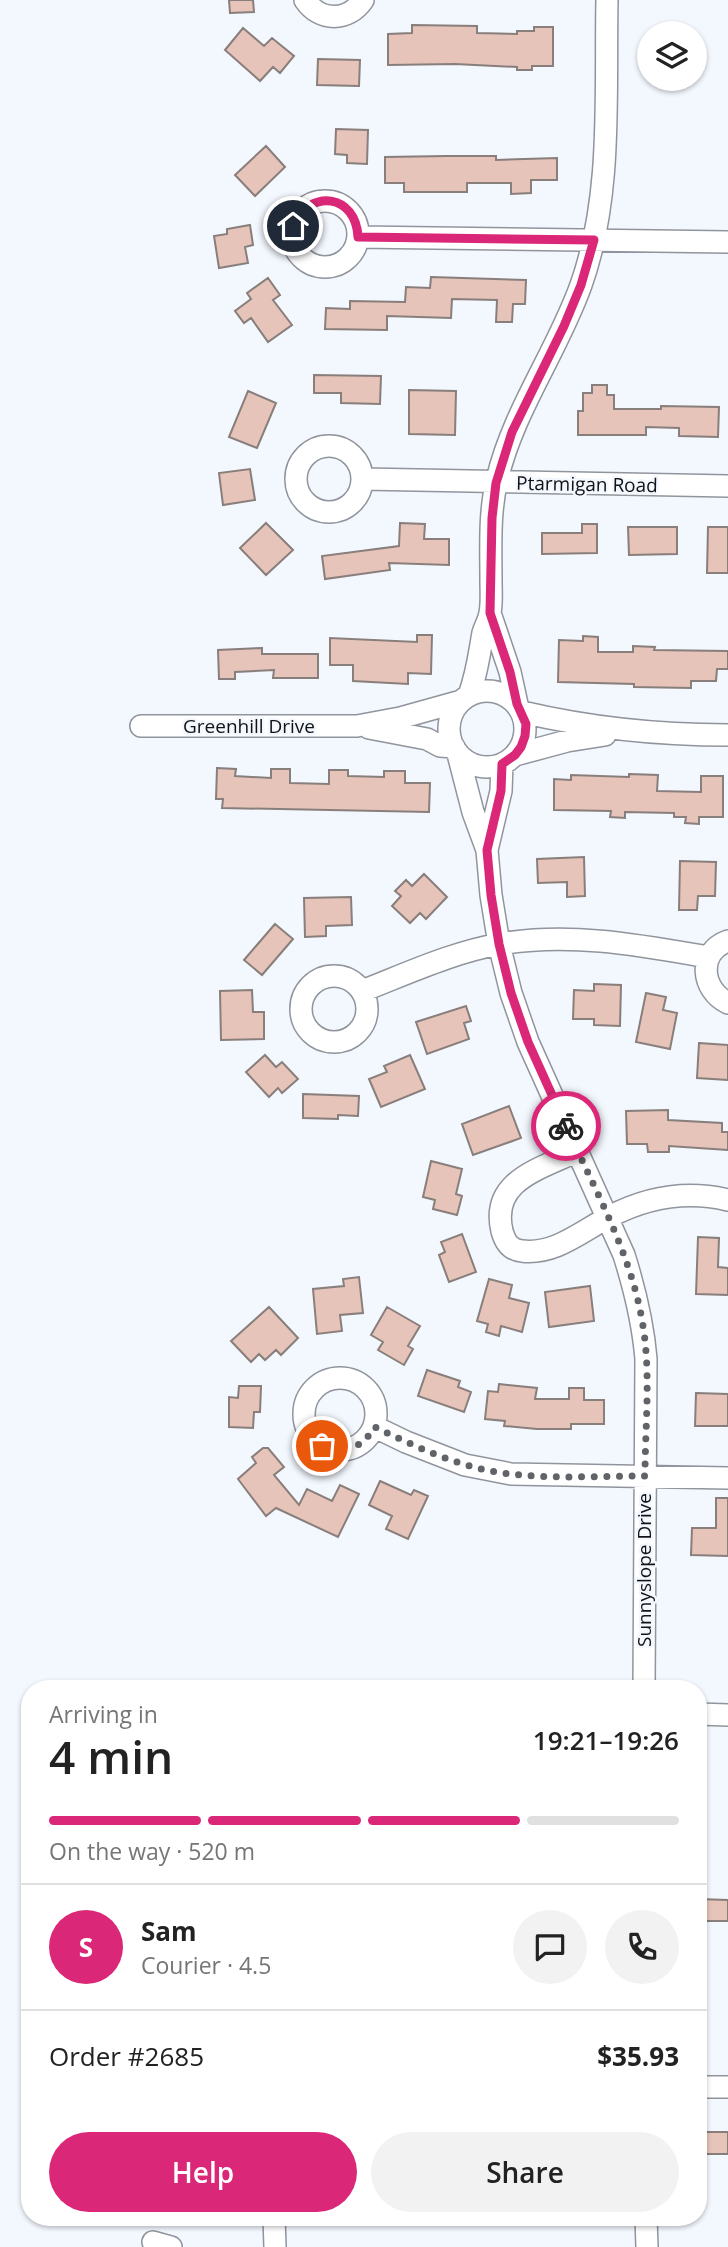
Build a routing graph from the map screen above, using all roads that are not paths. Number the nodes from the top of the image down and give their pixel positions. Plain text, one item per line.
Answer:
1 (305, 0) edge
2 (363, 0) edge
3 (607, 0) edge
4 (358, 237) dead end
5 (594, 240) junction
6 (728, 242) edge
7 (363, 479) dead end
8 (496, 483) junction
9 (728, 486) edge
10 (490, 613) junction
11 (465, 698) junction
12 (520, 708) junction
13 (141, 726) dead end
14 (357, 726) junction
15 (629, 732) junction
16 (728, 735) edge
17 (456, 750) junction
18 (509, 760) junction
19 (487, 850) junction
20 (728, 941) edge
21 (499, 944) junction
22 (708, 957) junction
23 (362, 991) dead end
24 (728, 1003) edge
25 (578, 1151) junction
26 (728, 1200) edge
27 (608, 1218) junction
28 (375, 1427) dead end
29 (645, 1476) junction
30 (728, 1478) edge
31 (644, 1680) edge
32 (707, 1714) edge
33 (728, 1714) edge
34 (707, 2087) edge
35 (728, 2087) edge
36 (275, 2226) edge
37 (646, 2226) edge
38 (275, 2247) edge
39 (646, 2247) edge

1 - 2 street
3 - 5 street
4 - 5 street
5 - 6 street
5 - 8 street
7 - 8 street, Ptarmigan Road
8 - 9 street, Ptarmigan Road
8 - 10 street
10 - 11 street
10 - 12 street
11 - 12 street
11 - 14 street, Greenhill Drive
11 - 17 street
12 - 15 street
12 - 18 street
13 - 14 street, Greenhill Drive
14 - 17 street, Greenhill Drive
15 - 16 street
15 - 18 street
17 - 18 street
17 - 19 street, Sunnyslope Drive
18 - 19 street, Sunnyslope Drive
19 - 21 street, Sunnyslope Drive
20 - 22 street
21 - 22 street
21 - 23 street
21 - 25 street, Sunnyslope Drive
22 - 24 street
25 - 27 street, Sunnyslope Drive
25 - 27 street
26 - 27 street
27 - 29 street, Sunnyslope Drive
28 - 29 street
29 - 30 street
29 - 31 street, Sunnyslope Drive
32 - 33 street
34 - 35 street
36 - 38 street
37 - 39 street

